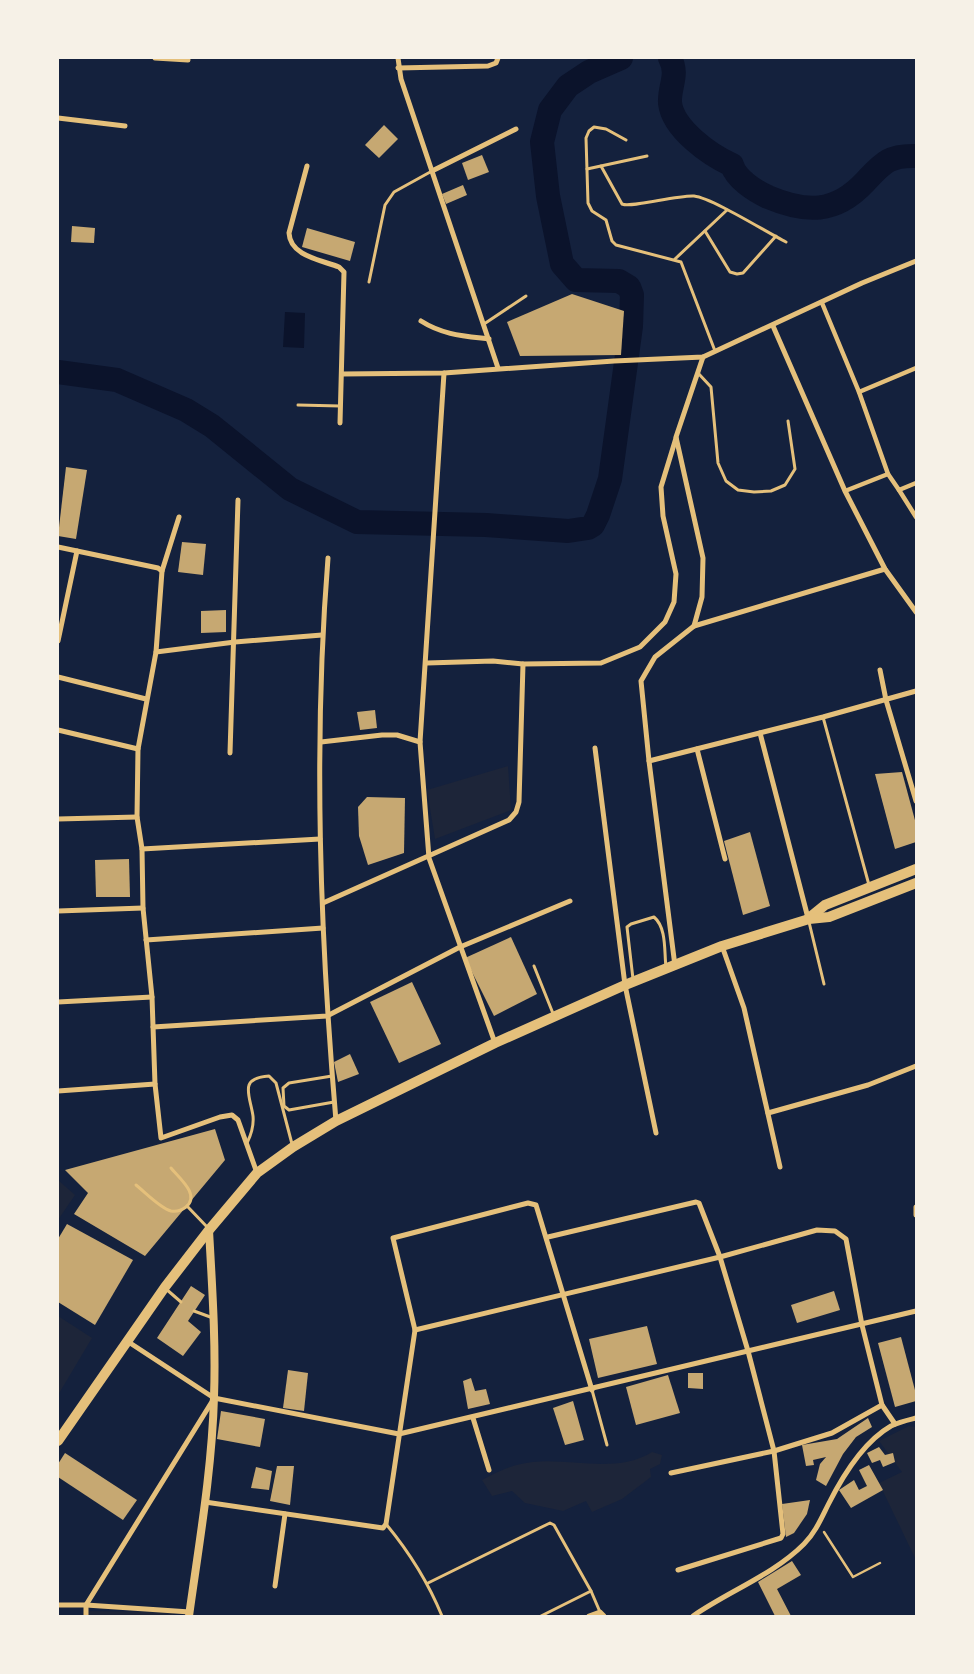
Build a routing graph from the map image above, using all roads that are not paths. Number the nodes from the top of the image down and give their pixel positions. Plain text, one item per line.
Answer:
1 (155, 58) edge
2 (398, 58) edge
3 (498, 58) edge
4 (188, 60) dead end
5 (398, 68) junction
6 (58, 118) edge
7 (125, 126) dead end
8 (516, 129) dead end
9 (626, 140) dead end
10 (647, 156) dead end
11 (307, 166) dead end
12 (601, 166) junction
13 (587, 169) junction
14 (432, 171) junction
15 (727, 210) junction
16 (705, 231) junction
17 (776, 236) junction
18 (786, 242) dead end
19 (674, 259) junction
20 (916, 261) edge
21 (369, 282) dead end
22 (526, 296) dead end
23 (822, 302) junction
24 (421, 321) dead end
25 (484, 324) junction
26 (773, 326) junction
27 (489, 339) junction
28 (715, 352) junction
29 (702, 358) junction
30 (498, 368) junction
31 (916, 368) edge
32 (444, 373) junction
33 (697, 373) junction
34 (342, 374) junction
35 (859, 392) junction
36 (298, 405) dead end
37 (341, 406) junction
38 (788, 421) dead end
39 (340, 423) dead end
40 (676, 437) junction
41 (888, 474) junction
42 (916, 484) edge
43 (899, 490) junction
44 (845, 491) junction
45 (238, 500) dead end
46 (179, 517) dead end
47 (916, 517) edge
48 (58, 547) edge
49 (77, 551) junction
50 (328, 558) dead end
51 (885, 569) junction
52 (162, 572) junction
53 (916, 612) edge
54 (694, 626) junction
55 (322, 635) junction
56 (58, 641) edge
57 (235, 642) junction
58 (156, 652) junction
59 (427, 663) junction
60 (523, 664) junction
61 (880, 670) dead end
62 (58, 677) edge
63 (916, 691) edge
64 (146, 700) junction
65 (886, 700) junction
66 (823, 717) junction
67 (58, 730) edge
68 (760, 733) junction
69 (321, 742) junction
70 (420, 742) junction
71 (595, 748) dead end
72 (697, 749) junction
73 (138, 750) junction
74 (230, 753) dead end
75 (649, 761) junction
76 (916, 801) edge
77 (137, 817) junction
78 (58, 819) edge
79 (320, 839) junction
80 (142, 849) junction
81 (429, 858) junction
82 (725, 859) dead end
83 (916, 869) edge
84 (916, 883) edge
85 (870, 888) junction
86 (570, 901) dead end
87 (324, 903) junction
88 (143, 908) junction
89 (58, 911) edge
90 (809, 918) junction
91 (323, 928) junction
92 (146, 940) junction
93 (722, 946) junction
94 (460, 947) junction
95 (628, 947) junction
96 (620, 949) junction
97 (534, 966) dead end
98 (670, 968) junction
99 (629, 983) junction
100 (824, 984) dead end
101 (152, 997) junction
102 (58, 1002) edge
103 (327, 1016) junction
104 (554, 1016) junction
105 (153, 1027) junction
106 (495, 1042) junction
107 (916, 1066) edge
108 (332, 1076) junction
109 (155, 1084) junction
110 (58, 1091) edge
111 (334, 1102) junction
112 (768, 1113) junction
113 (336, 1121) junction
114 (656, 1133) dead end
115 (247, 1143) junction
116 (293, 1147) junction
117 (780, 1167) dead end
118 (170, 1168) dead end
119 (258, 1173) junction
120 (136, 1185) dead end
121 (187, 1206) junction
122 (916, 1207) edge
123 (916, 1215) edge
124 (209, 1230) junction
125 (548, 1237) junction
126 (720, 1257) junction
127 (165, 1287) junction
128 (563, 1296) junction
129 (180, 1302) dead end
130 (194, 1311) dead end
131 (916, 1311) edge
132 (214, 1318) junction
133 (862, 1325) junction
134 (415, 1330) junction
135 (127, 1340) junction
136 (748, 1351) junction
137 (592, 1390) junction
138 (214, 1398) junction
139 (882, 1405) junction
140 (473, 1418) junction
141 (916, 1418) edge
142 (895, 1424) junction
143 (398, 1434) junction
144 (58, 1441) edge
145 (606, 1445) dead end
146 (774, 1451) junction
147 (490, 1470) dead end
148 (671, 1474) dead end
149 (205, 1502) junction
150 (285, 1514) junction
151 (386, 1524) junction
152 (678, 1570) dead end
153 (428, 1583) junction
154 (275, 1586) dead end
155 (591, 1591) junction
156 (58, 1605) edge
157 (86, 1605) junction
158 (600, 1612) junction
159 (189, 1614) edge
160 (86, 1616) edge
161 (442, 1616) edge
162 (541, 1616) edge
163 (589, 1616) edge
164 (604, 1616) edge
165 (693, 1616) edge

1 - 4 street
2 - 5 street
3 - 5 street
5 - 14 street
6 - 7 street
8 - 14 street
9 - 13 lane
10 - 12 lane
11 - 34 street
12 - 13 lane
12 - 15 lane
13 - 19 lane
14 - 21 lane
14 - 25 street
15 - 16 lane
15 - 17 lane
16 - 17 lane
16 - 19 lane
17 - 18 lane
19 - 28 lane
20 - 23 street
22 - 25 lane
23 - 26 street
23 - 35 street
24 - 27 street
25 - 27 street
26 - 28 street
26 - 44 street
27 - 30 street
28 - 29 street
29 - 30 street
29 - 33 street
30 - 32 street
31 - 35 street
32 - 34 street
32 - 59 street
33 - 38 lane
33 - 40 street
34 - 37 street
35 - 41 street
36 - 37 lane
37 - 39 street
40 - 54 street
40 - 60 street
41 - 43 street
41 - 44 street
42 - 43 street
43 - 47 street
44 - 51 street
45 - 57 street
46 - 52 street
48 - 49 street
49 - 52 street
49 - 56 street
50 - 55 street
51 - 53 street
51 - 54 street
52 - 58 street
54 - 75 street
55 - 57 street
55 - 69 street
57 - 58 street
57 - 74 street
58 - 64 street
59 - 60 street
59 - 70 street
60 - 81 street
61 - 65 street
62 - 64 street
63 - 65 street
64 - 73 street
65 - 66 street
65 - 76 street
66 - 68 street
66 - 85 lane
67 - 73 street
68 - 72 street
68 - 90 street
69 - 70 street
69 - 79 street
70 - 81 street
71 - 96 street
72 - 75 street
72 - 82 street
73 - 77 street
75 - 98 street
77 - 78 street
77 - 80 street
79 - 80 street
79 - 87 street
80 - 88 street
81 - 87 street
81 - 94 street
83 - 85 main road
84 - 90 main road
85 - 90 main road
86 - 94 street
87 - 91 street
88 - 89 street
88 - 92 street
90 - 93 main road
90 - 100 lane
91 - 92 street
91 - 103 street
92 - 101 street
93 - 98 main road
93 - 112 street
94 - 103 street
94 - 106 street
95 - 96 lane
95 - 98 lane
95 - 99 lane
96 - 99 street
97 - 104 lane
98 - 99 main road
99 - 104 main road
99 - 114 street
101 - 102 street
101 - 105 street
103 - 105 street
103 - 108 street
104 - 106 main road
105 - 109 street
106 - 113 main road
107 - 112 street
108 - 111 street
108 - 111 lane
109 - 110 street
109 - 115 street
111 - 113 street
112 - 117 street
113 - 116 main road
115 - 116 lane
115 - 119 street
116 - 119 main road
118 - 121 lane
119 - 124 main road
120 - 121 lane
121 - 124 lane
122 - 123 street
124 - 127 main road
124 - 132 street
125 - 126 street
125 - 128 street
125 - 134 street
126 - 128 street
126 - 133 street
126 - 136 street
127 - 129 lane
127 - 135 main road
128 - 134 street
128 - 137 street
130 - 132 lane
131 - 133 street
132 - 138 street
133 - 136 street
133 - 139 street
134 - 143 street
135 - 138 street
135 - 144 main road
136 - 137 street
136 - 146 street
137 - 140 street
137 - 145 lane
138 - 143 street
138 - 149 street
138 - 157 street
139 - 142 street
139 - 146 street
140 - 143 street
140 - 147 street
141 - 142 street
142 - 165 street
143 - 151 street
146 - 148 street
146 - 152 street
149 - 150 street
149 - 159 street
150 - 151 street
150 - 154 street
151 - 153 lane
153 - 155 lane
153 - 161 lane
155 - 158 lane
155 - 162 lane
156 - 157 street
157 - 159 street
157 - 160 street
158 - 163 street
158 - 164 street

